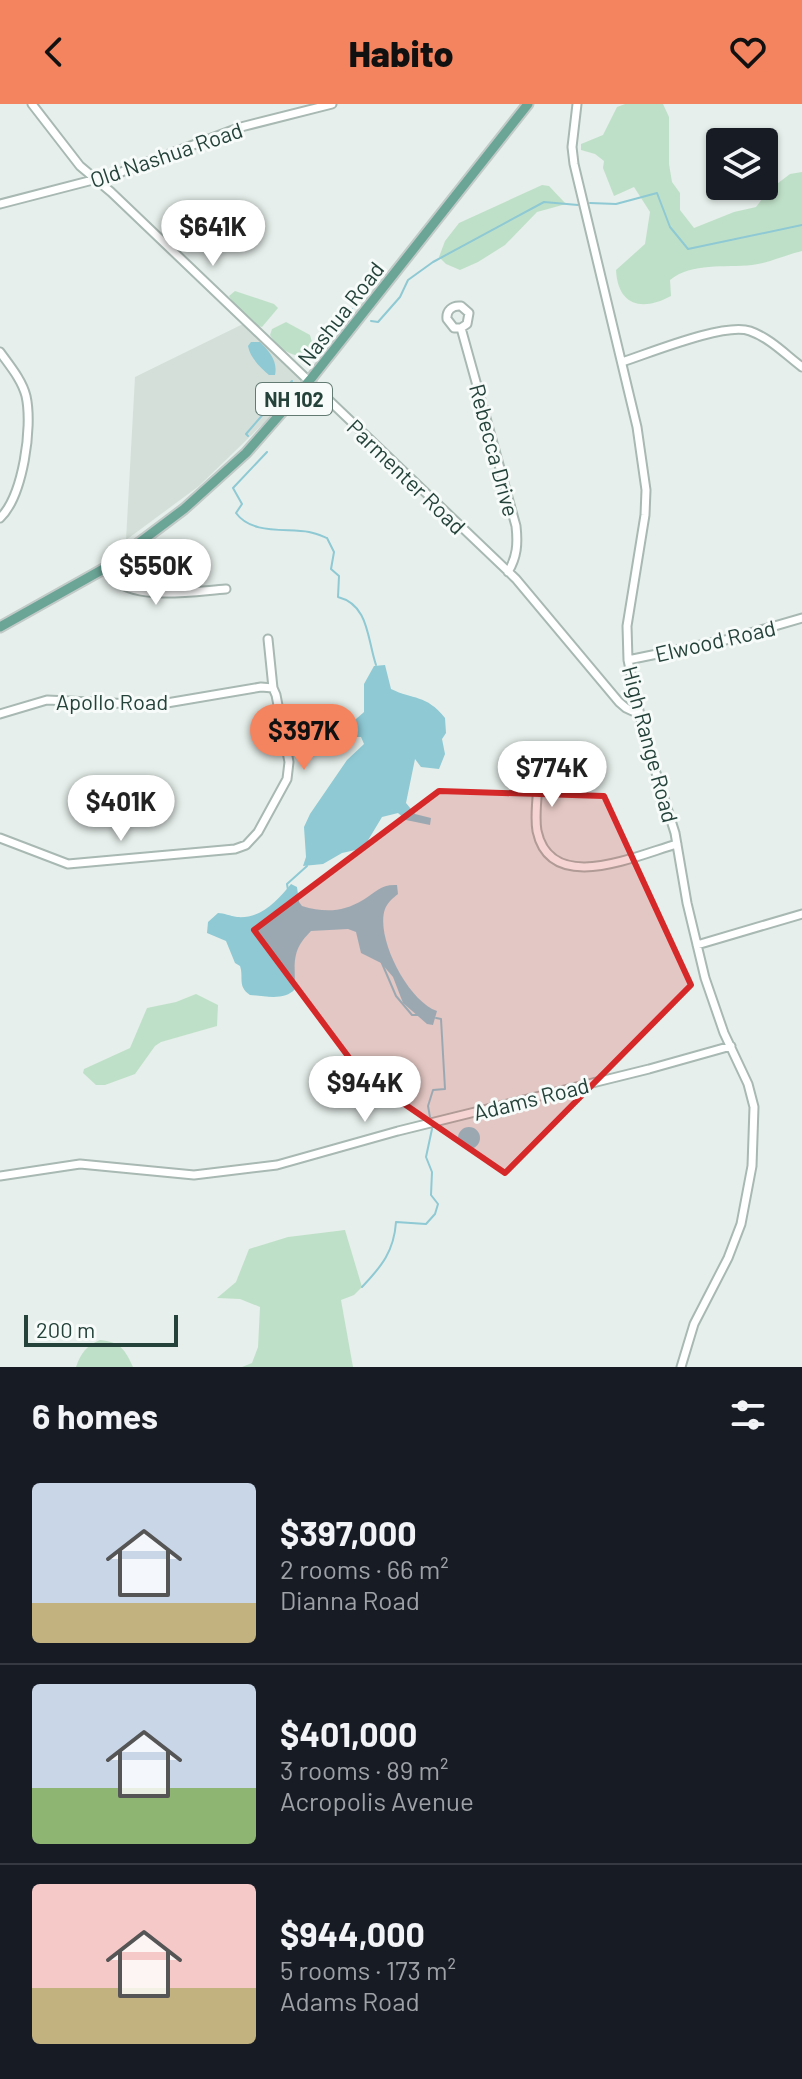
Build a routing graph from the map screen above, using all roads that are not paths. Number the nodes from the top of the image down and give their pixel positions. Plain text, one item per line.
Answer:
1 (32, 104) edge
2 (332, 104) edge
3 (528, 104) edge
4 (577, 104) edge
5 (298, 108) edge
6 (96, 180) junction
7 (0, 204) edge
8 (461, 328) dead end
9 (0, 352) edge
10 (622, 362) junction
11 (802, 367) edge
12 (310, 380) junction
13 (0, 518) edge
14 (104, 569) junction
15 (508, 572) junction
16 (226, 589) dead end
17 (802, 618) edge
18 (0, 627) edge
19 (268, 639) dead end
20 (628, 660) junction
21 (273, 688) junction
22 (0, 714) edge
23 (639, 714) junction
24 (538, 786) dead end
25 (0, 838) edge
26 (677, 844) junction
27 (802, 914) edge
28 (697, 945) junction
29 (731, 1046) junction
30 (0, 1176) edge
31 (681, 1367) edge

1 - 6 street, Parmenter Road
2 - 5 street, Old Nashua Road
3 - 12 main road, Nashua Road / NH 102
4 - 10 street, High Range Road
5 - 6 street, Old Nashua Road
6 - 7 street, Old Nashua Road
6 - 12 street, Parmenter Road
8 - 15 street, Rebecca Drive
9 - 13 street
10 - 11 street
10 - 20 street, High Range Road
12 - 14 main road, Nashua Road / NH 102
12 - 15 street, Parmenter Road
14 - 16 street
14 - 18 main road, Nashua Road / NH 102
15 - 23 street, Parmenter Road
17 - 20 street, Elwood Road
19 - 21 street
20 - 23 street, High Range Road
21 - 22 street, Apollo Road
21 - 25 street
23 - 26 street, High Range Road
24 - 26 street
26 - 28 street, High Range Road
27 - 28 street
28 - 29 street, High Range Road
29 - 30 street, Adams Road
29 - 31 street, High Range Road

